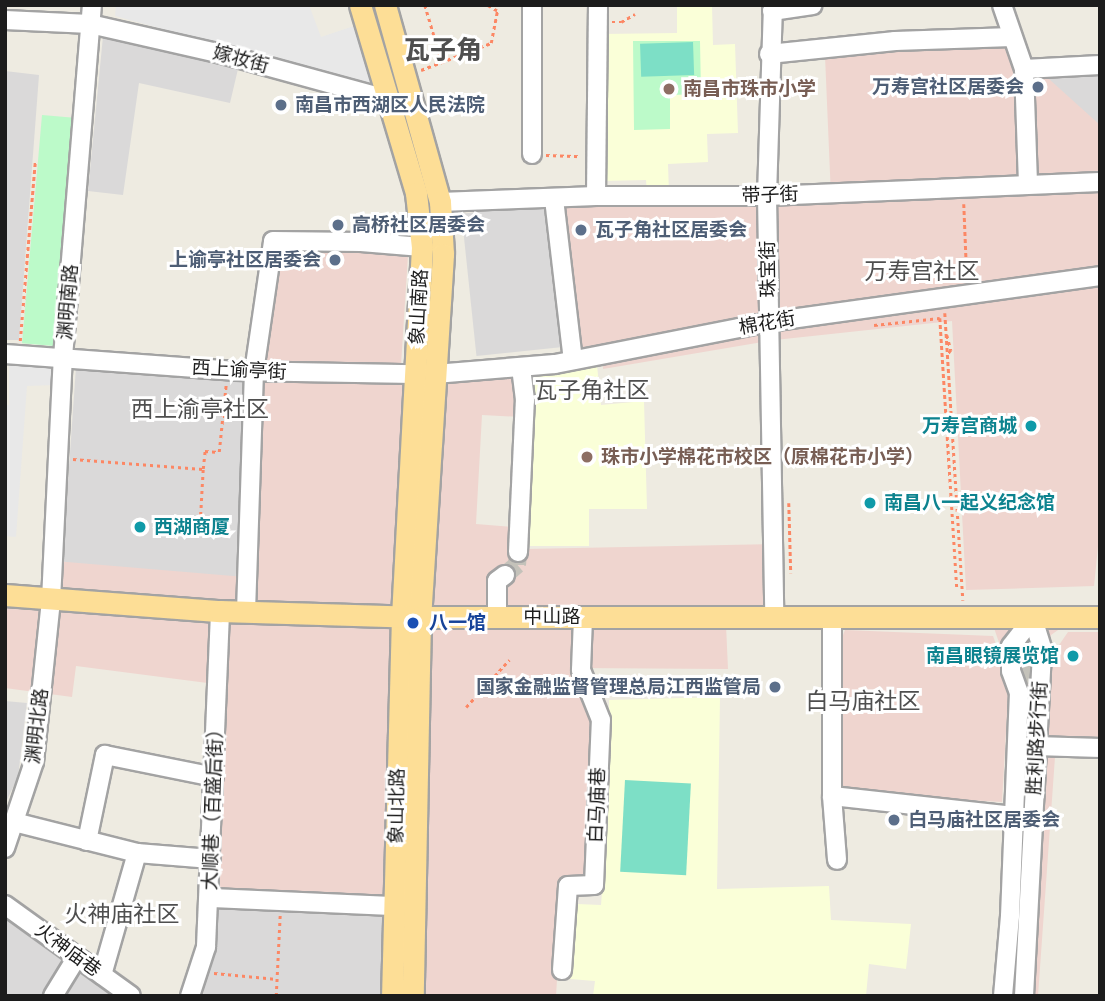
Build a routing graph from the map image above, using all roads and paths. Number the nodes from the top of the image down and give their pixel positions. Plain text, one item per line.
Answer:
1 (92, 5) edge
2 (360, 5) edge
3 (385, 5) edge
4 (425, 5) edge
5 (487, 5) edge
6 (532, 5) edge
7 (813, 5) edge
8 (1002, 5) edge
9 (772, 8) edge
10 (598, 14) edge
11 (635, 14) dead end
12 (5, 20) edge
13 (90, 24) junction
14 (1012, 37) junction
15 (769, 54) junction
16 (442, 62) junction
17 (1100, 65) edge
18 (1024, 69) junction
19 (405, 76) junction
20 (390, 100) junction
21 (532, 154) joint
22 (596, 157) junction
23 (35, 162) dead end
24 (1100, 182) edge
25 (1028, 184) junction
26 (963, 187) junction
27 (596, 196) junction
28 (767, 196) junction
29 (554, 199) junction
30 (440, 202) junction
31 (422, 247) junction
32 (1100, 276) edge
33 (968, 294) junction
34 (944, 298) junction
35 (769, 322) junction
36 (862, 326) dead end
37 (12, 355) edge
38 (63, 357) junction
39 (573, 360) junction
40 (521, 367) junction
41 (227, 370) junction
42 (254, 372) junction
43 (425, 374) junction
44 (58, 457) junction
45 (203, 469) junction
46 (789, 492) dead end
47 (200, 522) dead end
48 (518, 552) tunnel mouth
49 (791, 573) dead end
50 (505, 575) tunnel mouth
51 (957, 588) dead end
52 (5, 595) edge
53 (51, 600) junction
54 (220, 611) junction
55 (246, 612) junction
56 (411, 617) junction
57 (497, 617) junction
58 (583, 617) junction
59 (774, 617) junction
60 (832, 617) junction
61 (1100, 617) edge
62 (964, 618) junction
63 (1033, 618) junction
64 (509, 660) dead end
65 (466, 707) dead end
66 (1036, 746) junction
67 (1100, 748) edge
68 (214, 777) junction
69 (832, 796) junction
70 (1014, 816) junction
71 (1033, 818) junction
72 (14, 822) junction
73 (87, 841) junction
74 (5, 848) edge
75 (137, 853) junction
76 (211, 859) junction
77 (837, 860) dead end
78 (210, 898) junction
79 (281, 901) junction
80 (5, 905) edge
81 (394, 906) junction
82 (76, 957) junction
83 (562, 970) dead end
84 (201, 971) junction
85 (102, 975) junction
86 (277, 979) junction
87 (53, 996) edge
88 (131, 996) edge
89 (190, 996) edge
90 (276, 996) edge
91 (392, 996) edge
92 (414, 996) edge
93 (1003, 996) edge
94 (1024, 996) edge

1 - 13 street, 渊明南路
2 - 20 main road, 象山南路
3 - 19 main road, 象山南路
4 - 16 path
5 - 16 path
6 - 21 street
7 - 9 street
8 - 14 street
9 - 15 street, 珠宝街
10 - 11 path
10 - 22 street
12 - 13 street, 嫁妆街
13 - 20 street, 嫁妆街
13 - 38 street, 渊明南路
14 - 15 street
14 - 18 street
15 - 28 street, 珠宝街
16 - 19 path
17 - 18 street
18 - 25 street
19 - 30 main road, 象山南路
20 - 31 main road, 象山南路
21 - 22 path
22 - 27 street
23 - 37 path
24 - 25 street, 带子街
25 - 26 street, 带子街
26 - 28 street, 带子街
26 - 33 path
27 - 28 street, 带子街
27 - 29 street, 带子街
28 - 35 street, 珠宝街
29 - 30 street, 带子街
29 - 39 street
30 - 43 main road, 象山南路
31 - 42 street
31 - 43 main road, 象山南路
32 - 33 street, 棉花街
33 - 34 street, 棉花街
34 - 35 street, 棉花街
34 - 62 path
35 - 39 street, 棉花街
35 - 59 street, 珠宝街
36 - 51 path
37 - 38 street, 西上谕亭街
38 - 41 street, 西上谕亭街
38 - 44 street, 渊明南路
39 - 40 street, 棉花街
40 - 43 street, 棉花街
40 - 48 street
41 - 42 street, 西上谕亭街
41 - 45 path
42 - 43 street, 西上谕亭街
42 - 55 street
43 - 56 main road, 象山南路
44 - 45 path
44 - 53 street, 渊明南路
45 - 47 path
46 - 49 path
50 - 57 street
52 - 53 main road, 中山路
53 - 54 main road, 中山路
53 - 72 street, 渊明北路
54 - 55 main road, 中山路
54 - 68 street, 大顺巷（百盛后街）
55 - 56 main road, 中山路
56 - 57 main road, 中山路
56 - 81 main road, 象山北路
56 - 92 main road, 象山北路
57 - 58 main road, 中山路
58 - 59 main road, 中山路
58 - 83 street, 白马庙巷
59 - 60 main road, 中山路
60 - 62 main road, 中山路
60 - 69 street
61 - 63 main road, 中山路
62 - 63 main road, 中山路
63 - 66 street, 胜利路步行街
63 - 70 street, 胜利路步行街
64 - 65 path
66 - 67 street
66 - 71 street, 胜利路步行街
68 - 73 street
68 - 76 street, 大顺巷（百盛后街）
69 - 70 street
69 - 77 street
70 - 71 street
70 - 93 street, 胜利路步行街
71 - 94 street, 胜利路步行街
72 - 73 street
72 - 74 street, 渊明北路
73 - 75 street
75 - 76 street
75 - 85 street
76 - 78 street, 大顺巷（百盛后街）
78 - 79 street
78 - 84 street, 大顺巷（百盛后街）
79 - 81 street
79 - 86 path
80 - 82 street, 火神庙巷
81 - 91 main road, 象山北路
82 - 85 street, 火神庙巷
82 - 87 street
84 - 86 path
84 - 89 street, 大顺巷（百盛后街）
85 - 88 street, 火神庙巷
86 - 90 path

